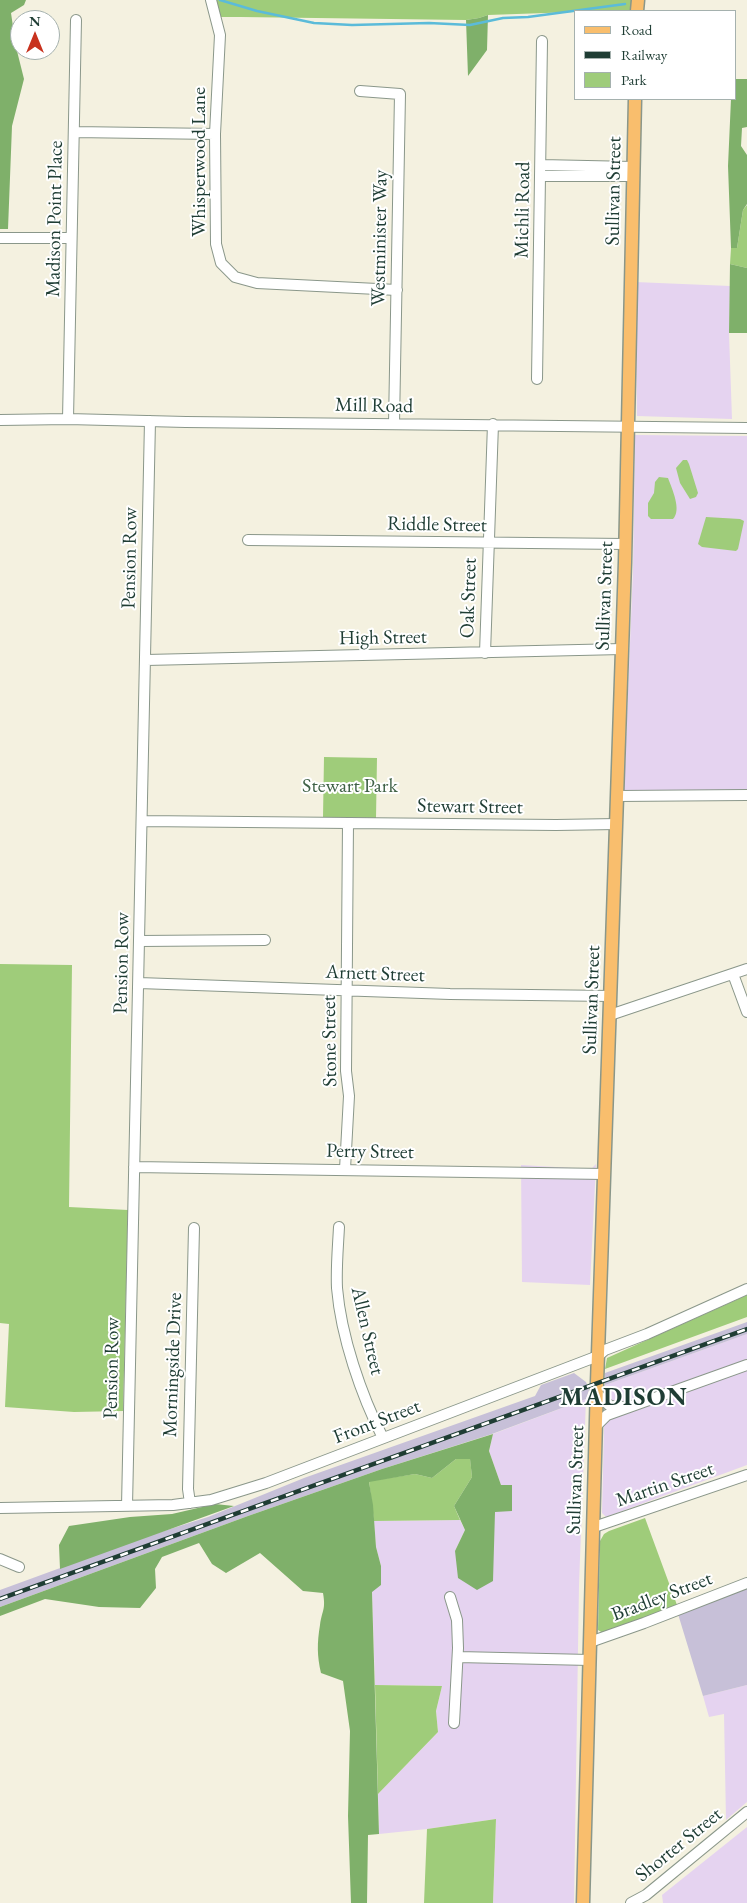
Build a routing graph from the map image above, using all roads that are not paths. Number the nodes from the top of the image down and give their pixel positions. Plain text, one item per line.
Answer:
1 (211, 0) edge
2 (76, 20) dead end
3 (542, 41) dead end
4 (360, 91) dead end
5 (635, 100) edge
6 (74, 132) junction
7 (215, 134) junction
8 (541, 170) junction
9 (633, 172) junction
10 (0, 238) edge
11 (71, 238) junction
12 (397, 290) junction
13 (537, 379) dead end
14 (68, 418) junction
15 (0, 420) edge
16 (150, 421) junction
17 (394, 424) junction
18 (493, 424) junction
19 (628, 427) junction
20 (747, 428) edge
21 (248, 540) dead end
22 (489, 543) junction
23 (625, 544) junction
24 (622, 649) junction
25 (485, 653) junction
26 (146, 660) junction
27 (747, 795) edge
28 (618, 796) junction
29 (142, 821) junction
30 (348, 823) junction
31 (617, 824) junction
32 (265, 940) dead end
33 (140, 941) junction
34 (747, 969) edge
35 (733, 974) junction
36 (139, 983) junction
37 (347, 991) junction
38 (611, 996) junction
39 (747, 1012) edge
40 (610, 1016) junction
41 (134, 1167) junction
42 (345, 1169) junction
43 (605, 1174) junction
44 (339, 1227) dead end
45 (194, 1228) dead end
46 (747, 1289) edge
47 (598, 1356) junction
48 (747, 1365) edge
49 (597, 1394) junction
50 (628, 1407) junction
51 (597, 1426) junction
52 (382, 1438) junction
53 (747, 1475) edge
54 (190, 1503) junction
55 (127, 1506) junction
56 (0, 1508) edge
57 (594, 1527) junction
58 (0, 1559) edge
59 (19, 1567) dead end
60 (747, 1583) edge
61 (450, 1597) dead end
62 (590, 1642) junction
63 (458, 1658) junction
64 (590, 1660) junction
65 (454, 1723) dead end
66 (747, 1812) edge
67 (583, 1903) edge
68 (631, 1903) edge

1 - 7 street, Whisperwood Lane
2 - 6 street, Madison Point Place
3 - 8 street, Michli Road
4 - 12 street, Westminister Way
5 - 9 main road, Sullivan Street
6 - 7 street
6 - 11 street, Madison Point Place
7 - 12 street, Whisperwood Lane
8 - 9 street
8 - 13 street, Michli Road
9 - 19 main road, Sullivan Street
10 - 11 street
11 - 14 street, Madison Point Place
12 - 17 street, Westminister Way
14 - 15 street, Mill Road
14 - 16 street, Mill Road
16 - 17 street, Mill Road
16 - 26 street, Pension Row
17 - 18 street, Mill Road
18 - 19 street, Mill Road
18 - 22 street, Oak Street
19 - 20 street, Mill Road
19 - 23 main road, Sullivan Street
21 - 22 street, Riddle Street
22 - 23 street, Riddle Street
22 - 25 street, Oak Street
23 - 24 main road, Sullivan Street
24 - 25 street, High Street
24 - 28 main road, Sullivan Street
25 - 26 street, High Street
26 - 29 street, Pension Row
27 - 28 street
28 - 31 main road, Sullivan Street
29 - 30 street, Stewart Street
29 - 33 street, Pension Row
30 - 31 street, Stewart Street
30 - 37 street, Stone Street
31 - 38 main road, Sullivan Street
32 - 33 street
33 - 36 street, Pension Row
34 - 35 street
35 - 39 street
35 - 40 street
36 - 37 street, Arnett Street
36 - 41 street, Pension Row
37 - 38 street, Arnett Street
37 - 42 street, Stone Street
38 - 40 main road, Sullivan Street
40 - 43 main road, Sullivan Street
41 - 42 street, Perry Street
41 - 55 street, Pension Row
42 - 43 street, Perry Street
43 - 47 main road, Sullivan Street
44 - 52 street, Allen Street
45 - 54 street, Morningside Drive
46 - 47 street, Front Street
47 - 49 main road, Sullivan Street
47 - 52 street, Front Street
48 - 50 street
49 - 50 street
49 - 51 main road, Sullivan Street
50 - 51 street
51 - 57 main road, Sullivan Street
52 - 54 street, Front Street
53 - 57 street, Martin Street
54 - 55 street, Front Street
55 - 56 street, Front Street
57 - 62 main road, Sullivan Street
58 - 59 street
60 - 62 street, Bradley Street
61 - 63 street
62 - 64 main road, Sullivan Street
63 - 64 street
63 - 65 street
64 - 67 main road, Sullivan Street
66 - 68 street, Shorter Street

